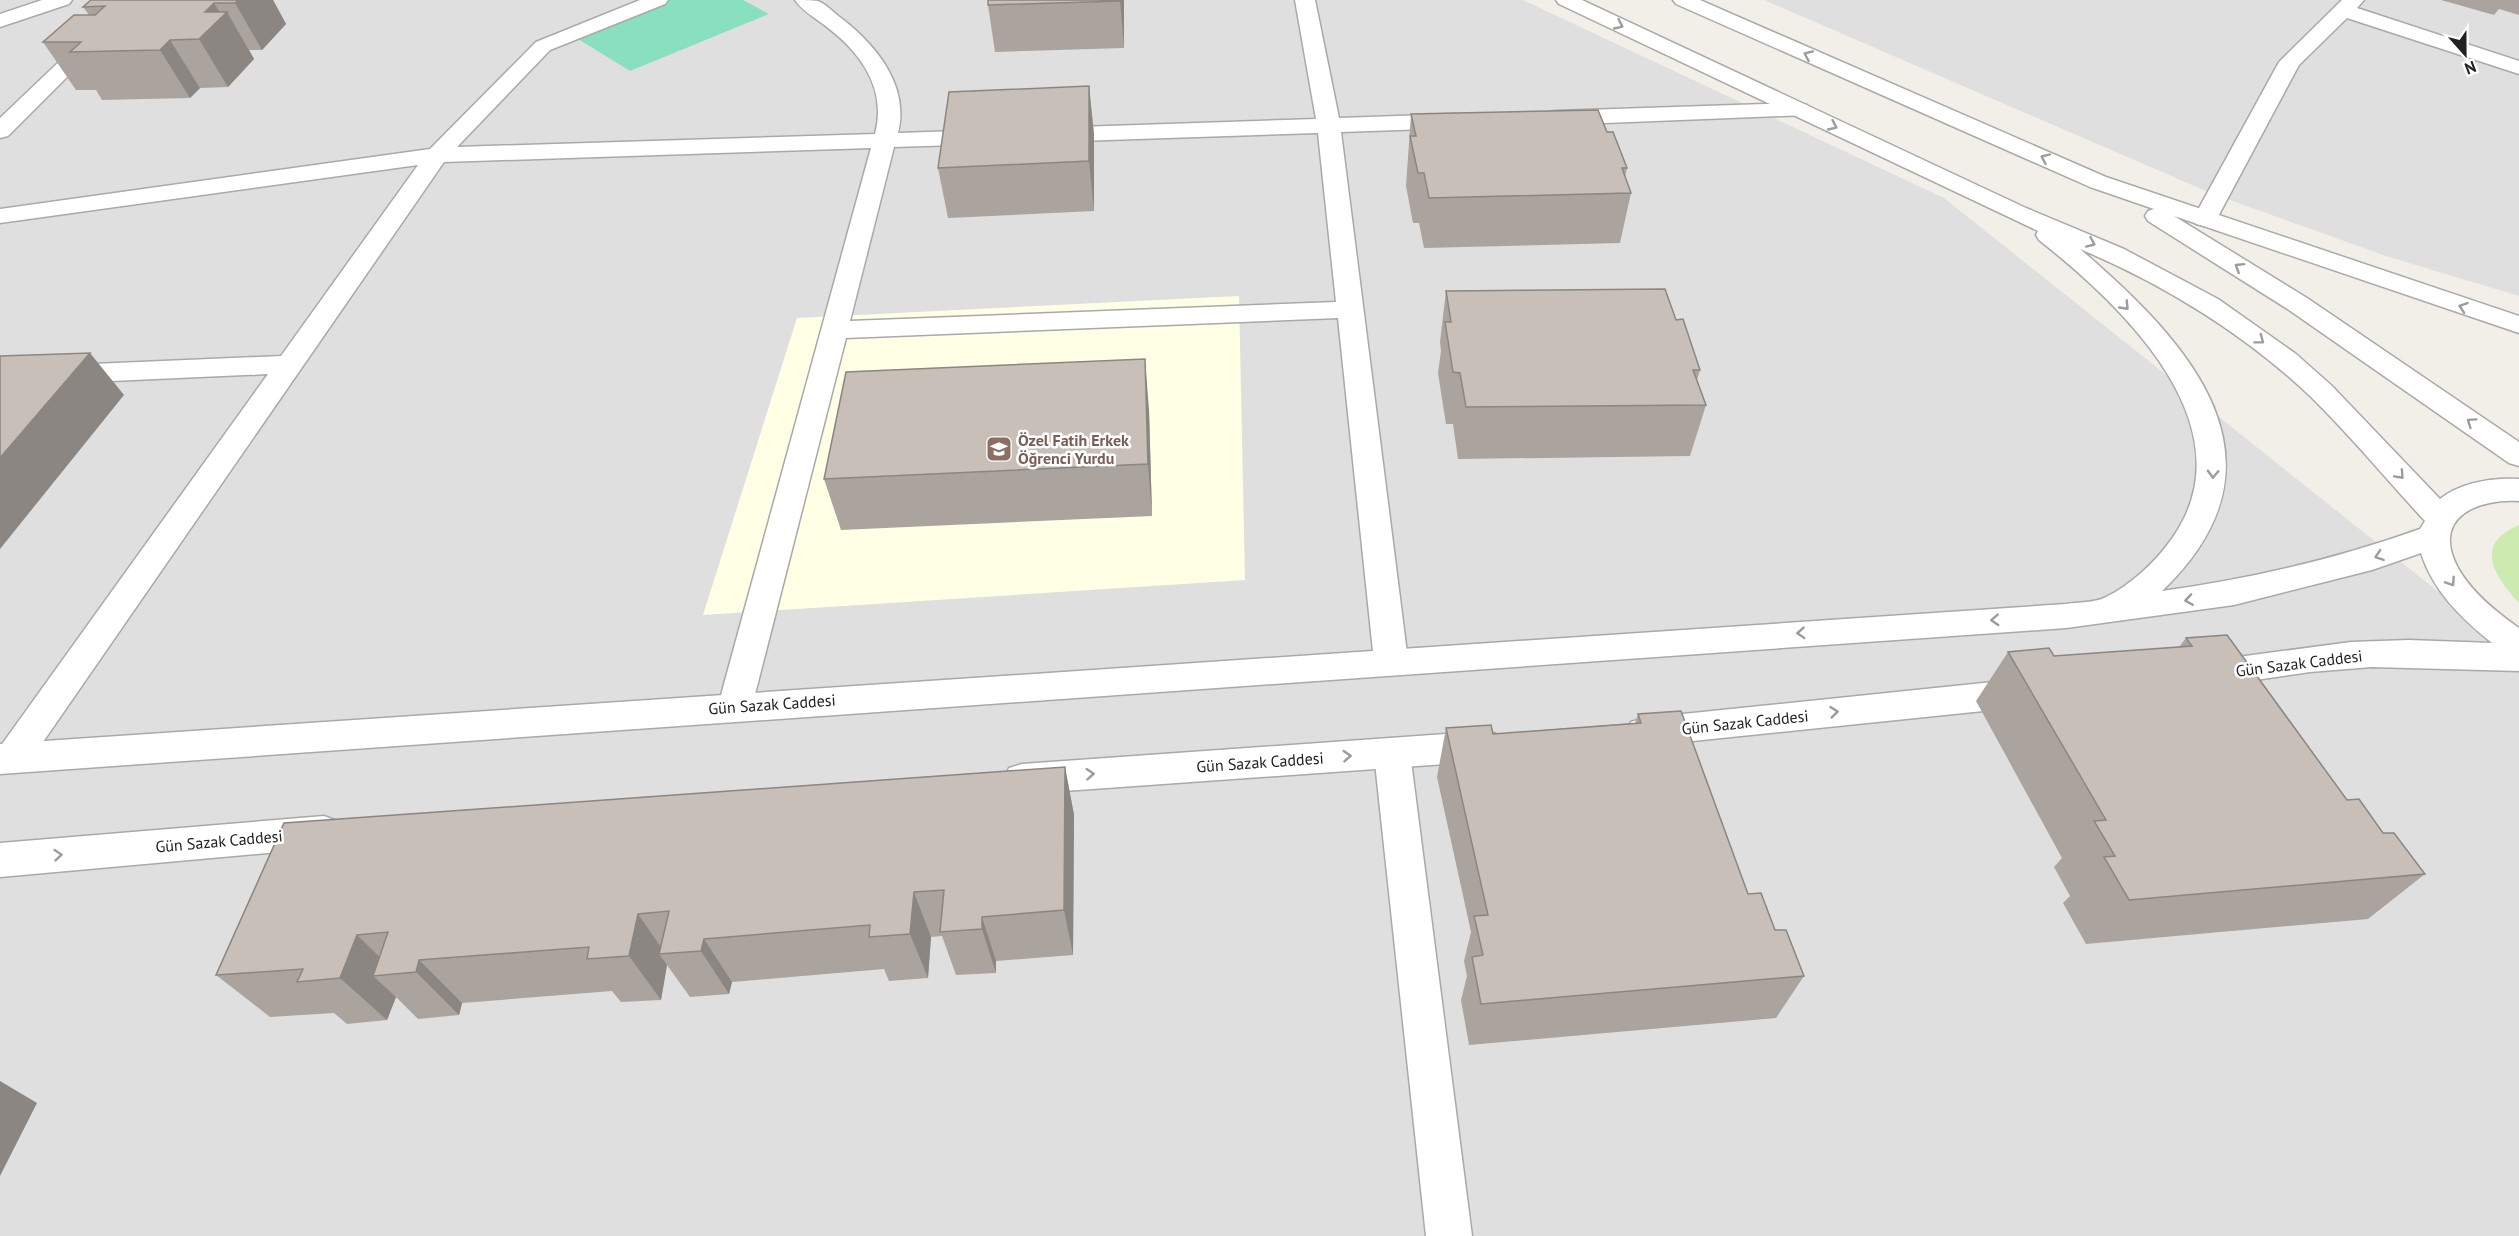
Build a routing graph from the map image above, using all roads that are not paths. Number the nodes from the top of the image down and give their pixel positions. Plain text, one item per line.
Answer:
1 (62, 0) edge
2 (658, 0) edge
3 (805, 0) edge
4 (1305, 0) edge
5 (1566, 0) edge
6 (1683, 0) edge
7 (2349, 5) edge
8 (0, 21) edge
9 (108, 26) edge
10 (2519, 68) edge
11 (1799, 110) junction
12 (1529, 119) edge
13 (1482, 121) edge
14 (1329, 126) junction
15 (0, 131) edge
16 (885, 140) junction
17 (437, 155) junction
18 (2098, 182) junction
19 (2017, 213) junction
20 (0, 216) edge
21 (2205, 219) junction
22 (1350, 309) junction
23 (2519, 325) edge
24 (835, 330) junction
25 (290, 364) junction
26 (0, 377) edge
27 (2519, 456) edge
28 (2519, 490) edge
29 (2437, 527) junction
30 (2111, 610) junction
31 (2519, 645) edge
32 (2519, 658) edge
33 (1391, 661) junction
34 (2175, 678) edge
35 (2055, 690) edge
36 (735, 706) junction
37 (1614, 735) edge
38 (1519, 744) edge
39 (1392, 753) junction
40 (6, 759) edge
41 (988, 781) edge
42 (356, 830) edge
43 (0, 860) edge
44 (1449, 1236) edge

1 - 8 street
2 - 17 street
3 - 16 street
4 - 14 street
5 -> 11 street
18 -> 6 street
7 - 10 street
7 - 21 street
9 - 15 street
11 - 12 street
11 -> 19 street
13 - 14 street
14 - 16 street
14 - 22 street
16 - 17 street
16 - 24 street
17 - 20 street
17 - 25 street
18 - 21 street
27 -> 18 street
19 -> 29 street
19 -> 30 street
23 -> 21 street
22 - 24 street
22 - 33 street
24 - 36 street
25 - 26 street
25 - 40 street
28 - 29 street
29 -> 30 street, Gün Sazak Caddesi
29 -> 31 street
30 -> 33 street, Gün Sazak Caddesi
32 - 34 street, Gün Sazak Caddesi
33 - 36 street, Gün Sazak Caddesi
37 -> 35 street, Gün Sazak Caddesi
36 - 40 street, Gün Sazak Caddesi
38 - 39 street, Gün Sazak Caddesi
41 -> 39 street, Gün Sazak Caddesi
39 - 44 street
43 -> 42 street, Gün Sazak Caddesi

